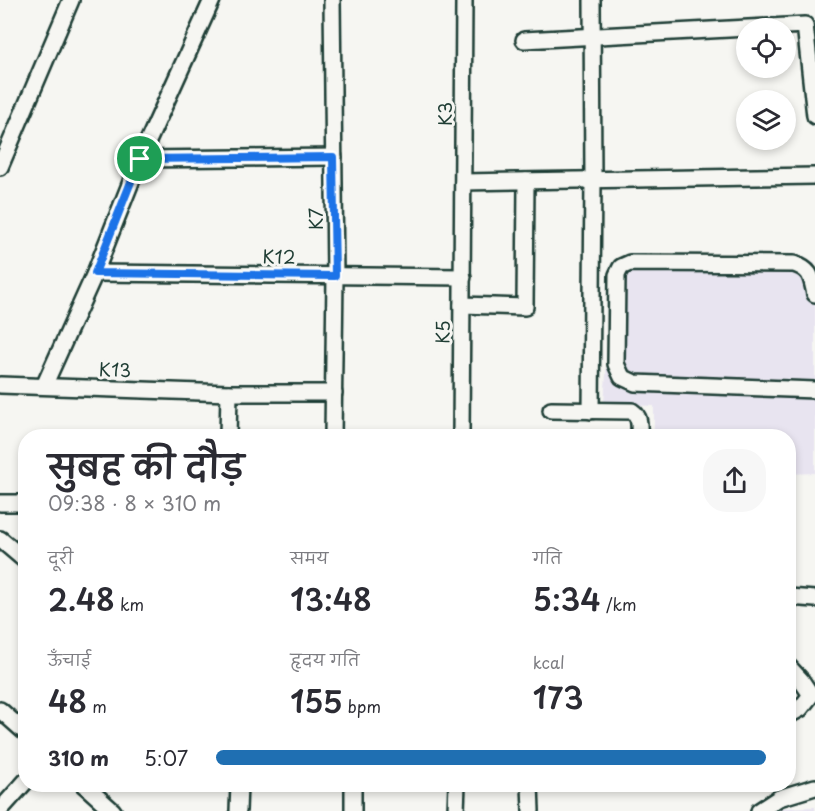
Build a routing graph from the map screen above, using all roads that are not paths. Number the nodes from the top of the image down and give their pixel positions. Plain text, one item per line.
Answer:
1 (71, 0) edge
2 (212, 0) edge
3 (332, 0) edge
4 (464, 0) edge
5 (592, 0) edge
6 (592, 37) junction
7 (524, 40) dead end
8 (815, 116) edge
9 (333, 157) junction
10 (140, 159) junction
11 (0, 167) edge
12 (815, 176) edge
13 (593, 180) junction
14 (526, 181) junction
15 (463, 182) junction
16 (463, 228) joint
17 (95, 273) junction
18 (335, 276) junction
19 (463, 277) junction
20 (815, 295) edge
21 (462, 304) junction
22 (0, 385) edge
23 (45, 386) junction
24 (815, 390) edge
25 (229, 393) junction
26 (334, 393) junction
27 (550, 410) dead end
28 (591, 411) junction
29 (228, 429) edge
30 (333, 429) edge
31 (461, 429) edge
32 (639, 429) edge
33 (0, 503) edge
34 (18, 503) edge
35 (0, 539) edge
36 (18, 554) edge
37 (796, 598) edge
38 (815, 599) edge
39 (796, 675) edge
40 (813, 695) edge
41 (0, 710) edge
42 (796, 712) edge
43 (18, 726) edge
44 (815, 787) edge
45 (18, 789) edge
46 (92, 792) edge
47 (239, 792) edge
48 (353, 792) edge
49 (457, 792) edge
50 (530, 792) edge
51 (0, 810) edge
52 (113, 811) edge
53 (238, 811) edge
54 (352, 811) edge
55 (456, 811) edge
56 (531, 811) edge
57 (759, 811) edge

1 - 11 street
2 - 10 street
3 - 9 street, K7
4 - 15 street, K3
5 - 6 street
6 - 7 street
6 - 8 street
6 - 13 street
9 - 10 street
9 - 18 street, K7
10 - 17 street
12 - 13 street
13 - 14 street
13 - 28 street
14 - 15 street
14 - 21 street
15 - 16 street, K3
16 - 19 street, K5
17 - 18 street, K12
17 - 23 street
18 - 19 street, K12
18 - 26 street, K7
19 - 21 street, K5
20 - 24 street
21 - 31 street, K5
22 - 23 street, K13
23 - 25 street, K13
25 - 26 street, K13
25 - 29 street
26 - 30 street, K7
27 - 28 street
28 - 32 street
33 - 34 street
35 - 36 street
37 - 38 street
39 - 40 street
40 - 42 street
41 - 43 street
44 - 57 street
45 - 51 street
46 - 52 street
47 - 53 street
48 - 54 street
49 - 55 street
50 - 56 street

